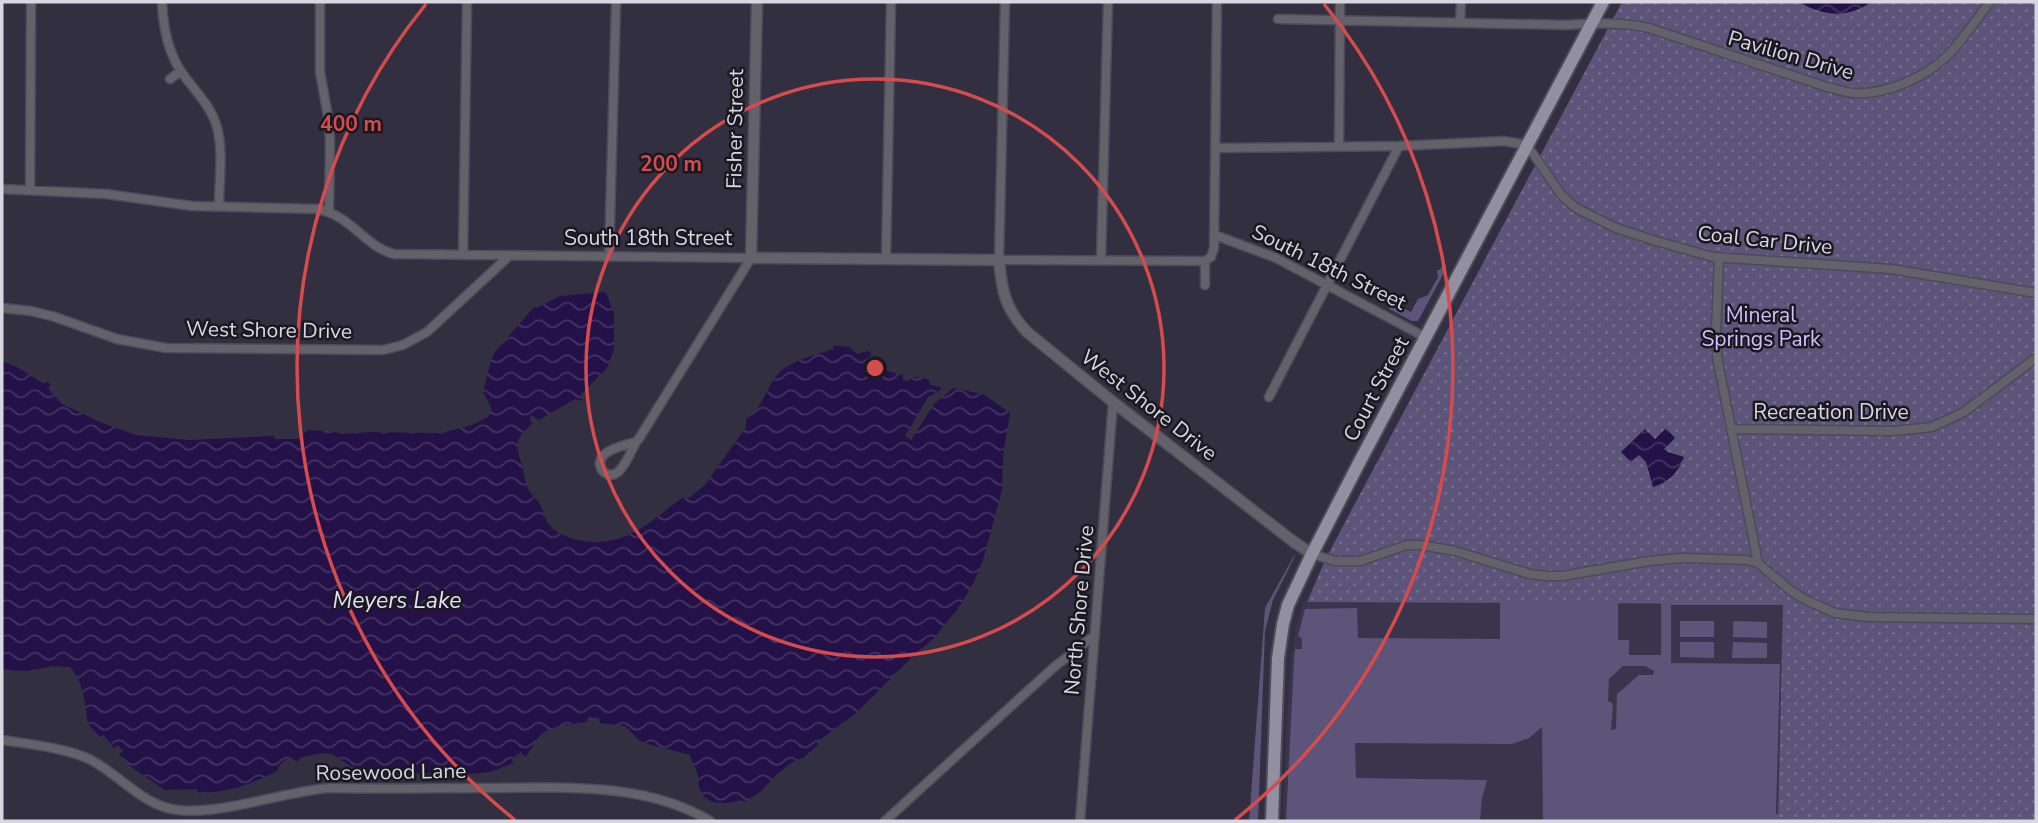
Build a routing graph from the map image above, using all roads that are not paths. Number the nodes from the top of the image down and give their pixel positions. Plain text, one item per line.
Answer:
1 (31, 2) edge
2 (162, 2) edge
3 (320, 2) edge
4 (467, 2) edge
5 (616, 2) edge
6 (757, 2) edge
7 (891, 2) edge
8 (1005, 2) edge
9 (1108, 2) edge
10 (1217, 2) edge
11 (1340, 2) edge
12 (1461, 2) edge
13 (1990, 2) edge
14 (1603, 3) edge
15 (1278, 19) dead end
16 (1340, 20) junction
17 (1460, 23) junction
18 (1592, 23) junction
19 (181, 71) junction
20 (170, 79) dead end
21 (1527, 145) junction
22 (1339, 146) junction
23 (1399, 146) junction
24 (1215, 148) junction
25 (2, 189) edge
26 (30, 190) junction
27 (219, 206) junction
28 (329, 211) junction
29 (1215, 235) junction
30 (463, 256) junction
31 (508, 257) junction
32 (609, 257) junction
33 (1719, 257) junction
34 (751, 258) junction
35 (886, 258) junction
36 (999, 260) junction
37 (1101, 260) junction
38 (1205, 261) junction
39 (1205, 285) dead end
40 (1327, 285) junction
41 (2036, 293) edge
42 (2, 308) edge
43 (1425, 337) junction
44 (2036, 358) edge
45 (1269, 397) dead end
46 (1113, 402) junction
47 (1731, 429) junction
48 (636, 442) junction
49 (1312, 554) junction
50 (1758, 563) junction
51 (2036, 619) edge
52 (1095, 635) junction
53 (2, 740) edge
54 (710, 821) edge
55 (885, 821) edge
56 (1080, 821) edge
57 (1272, 821) edge

1 - 26 street
2 - 19 street
3 - 28 street
4 - 30 street
5 - 32 street
6 - 34 street, Fisher Street
7 - 35 street
8 - 36 street
9 - 37 street
10 - 24 street
11 - 16 street
12 - 17 street
13 - 18 street, Pavilion Drive
14 - 18 main road, Court Street
15 - 16 street, Pavilion Drive
16 - 17 street, Pavilion Drive
16 - 22 street
17 - 18 street, Pavilion Drive
18 - 21 main road, Court Street
19 - 20 street
19 - 27 street
21 - 23 street
21 - 33 street, Coal Car Drive
21 - 43 main road, Court Street
22 - 23 street
22 - 24 street
23 - 40 street
24 - 29 street
25 - 26 street, South 18th Street
26 - 27 street, South 18th Street
27 - 28 street, South 18th Street
28 - 30 street, South 18th Street
29 - 38 street
29 - 40 street, South 18th Street
30 - 31 street, South 18th Street
31 - 32 street, South 18th Street
31 - 42 street, West Shore Drive
32 - 34 street, South 18th Street
33 - 41 street, Coal Car Drive
33 - 47 street
34 - 35 street, South 18th Street
34 - 48 street
35 - 36 street, South 18th Street
36 - 37 street, South 18th Street
36 - 46 street, West Shore Drive
37 - 38 street, South 18th Street
38 - 39 street
40 - 43 street, South 18th Street
40 - 45 street
43 - 49 main road, Court Street
44 - 47 street, Recreation Drive
46 - 49 street, West Shore Drive
46 - 52 street, North Shore Drive
47 - 50 street
48 - 48 street
49 - 50 street
49 - 57 main road, Court Street
50 - 51 street
52 - 55 street
52 - 56 street, North Shore Drive
53 - 54 street, Rosewood Lane

